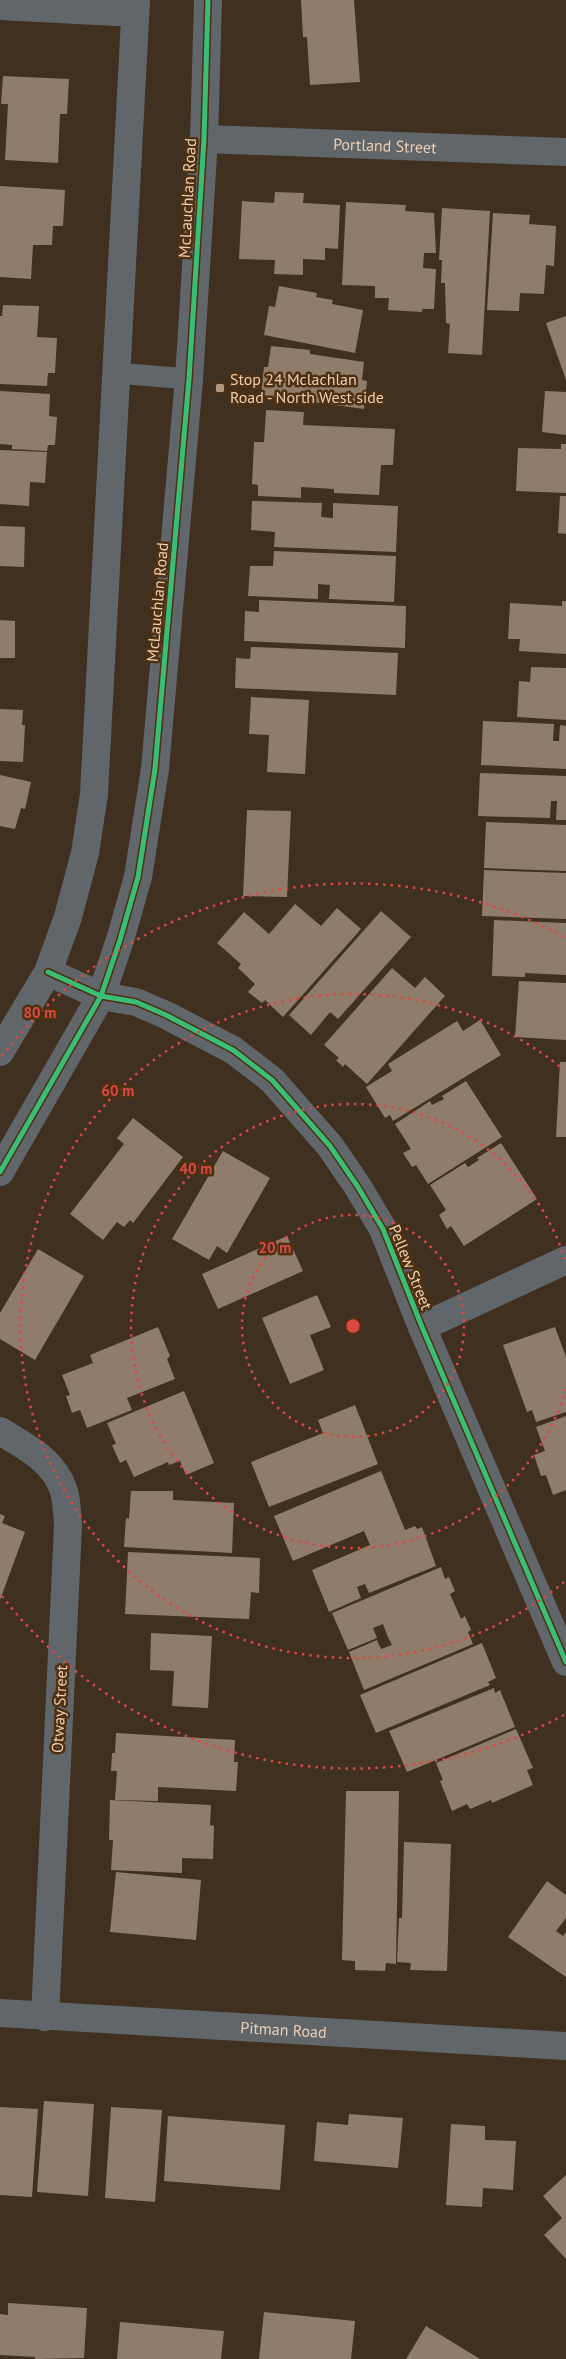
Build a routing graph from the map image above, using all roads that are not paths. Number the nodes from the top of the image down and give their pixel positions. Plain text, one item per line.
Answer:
1 (208, 0) edge
2 (0, 6) edge
3 (136, 7) edge
4 (204, 139) junction
5 (566, 152) edge
6 (116, 373) junction
7 (189, 379) junction
8 (48, 972) junction
9 (101, 996) junction
10 (0, 1052) edge
11 (0, 1172) edge
12 (566, 1260) edge
13 (422, 1327) junction
14 (0, 1431) edge
15 (566, 1662) edge
16 (0, 2013) edge
17 (45, 2017) junction
18 (566, 2046) edge

1 - 4 street, McLauchlan Road
2 - 3 street
3 - 6 street
4 - 5 street, Portland Street
4 - 7 street, McLauchlan Road
6 - 7 lane
6 - 8 street
7 - 9 street, McLauchlan Road
8 - 9 street, Pellew Street
8 - 10 street
9 - 11 street, McLauchlan Road
9 - 13 street, Pellew Street
12 - 13 street
13 - 15 street, Pellew Street
14 - 17 street, Otway Street
16 - 17 street, Pitman Road
17 - 18 street, Pitman Road

